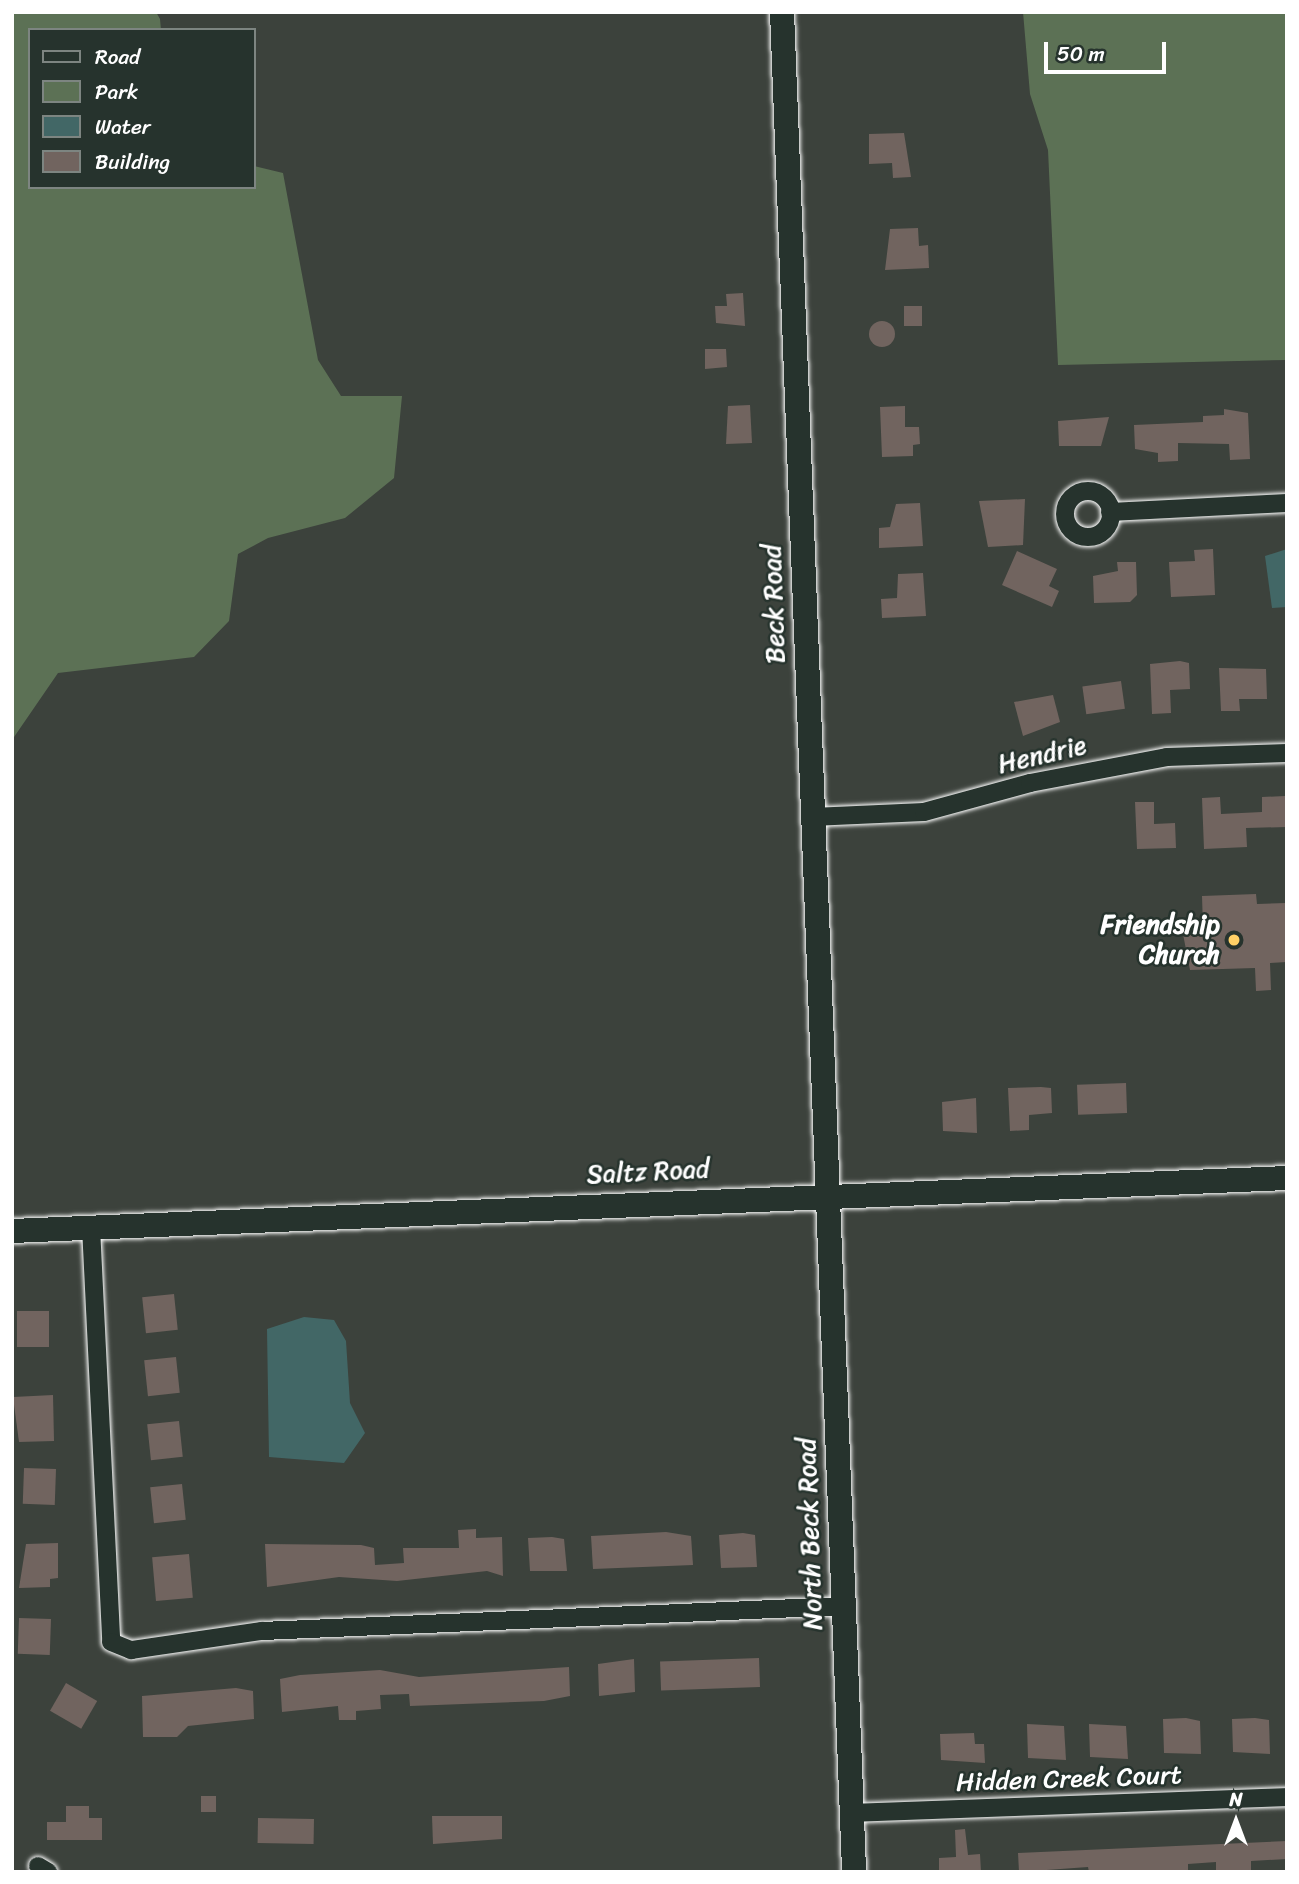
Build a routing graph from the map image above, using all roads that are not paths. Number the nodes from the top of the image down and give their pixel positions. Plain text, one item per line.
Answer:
1 (782, 12) edge
2 (1287, 503) edge
3 (1111, 512) dead end
4 (1287, 753) edge
5 (812, 817) junction
6 (1287, 1178) edge
7 (826, 1193) junction
8 (91, 1227) junction
9 (12, 1231) edge
10 (842, 1606) junction
11 (1287, 1797) edge
12 (852, 1813) junction
13 (854, 1872) edge

1 - 5 main road, Beck Road
2 - 3 street
4 - 5 street, Hendrie
5 - 7 main road, Beck Road
6 - 7 main road, Saltz Road
7 - 8 main road, Saltz Road
7 - 10 main road, North Beck Road
8 - 9 main road, Saltz Road
8 - 10 street
10 - 12 main road, North Beck Road
11 - 12 street, Hidden Creek Court
12 - 13 main road, North Beck Road

